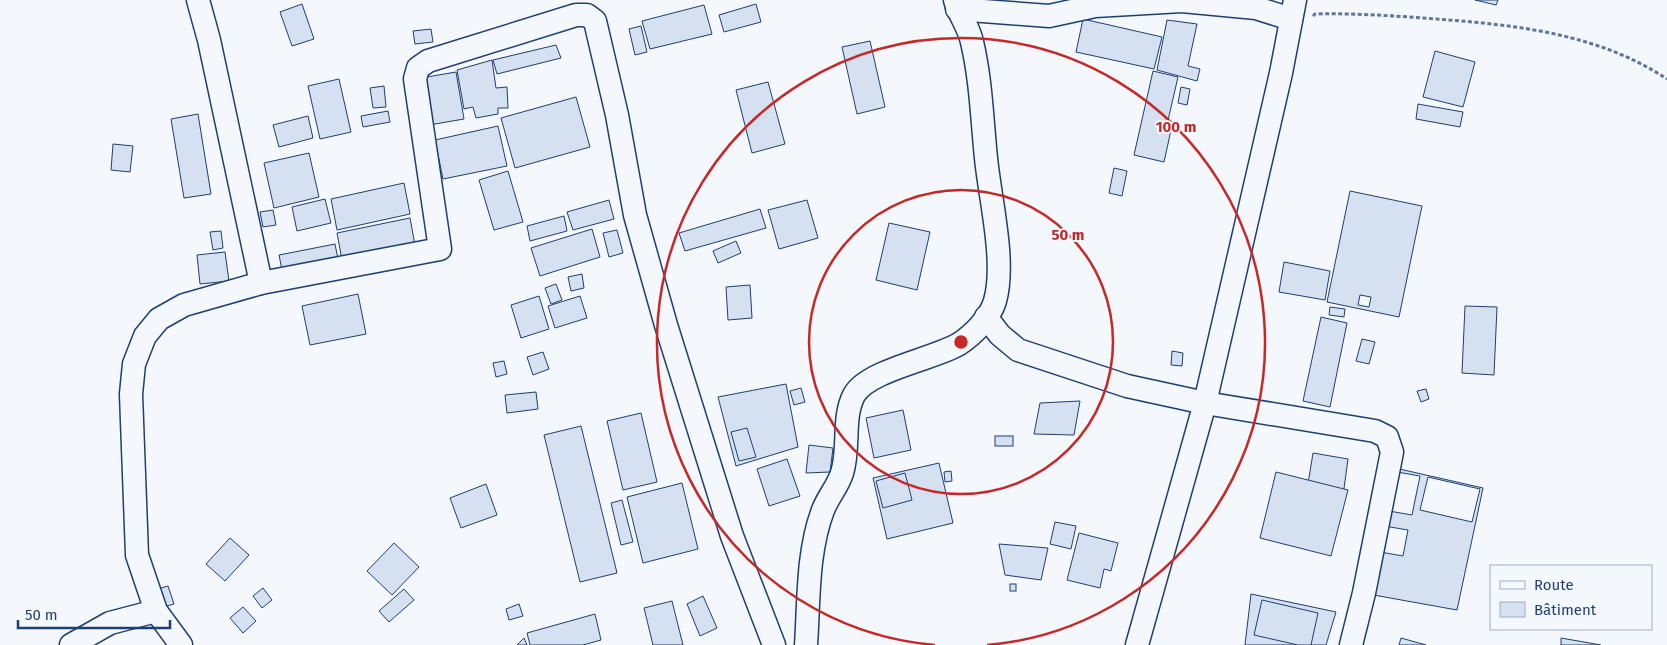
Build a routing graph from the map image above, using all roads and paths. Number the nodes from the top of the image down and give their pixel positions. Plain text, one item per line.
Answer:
1 (198, 0) edge
2 (956, 4) edge
3 (1299, 14) edge
4 (1667, 79) edge
5 (261, 283) junction
6 (986, 317) junction
7 (1206, 403) junction
8 (156, 611) junction
9 (71, 645) edge
10 (181, 645) edge
11 (774, 645) edge
12 (806, 645) edge
13 (1137, 645) edge
14 (1351, 645) edge

1 - 5 street
2 - 3 street
2 - 6 street
3 - 4 path
3 - 7 street
5 - 8 street
5 - 11 street
6 - 7 street
6 - 12 street
7 - 13 street
7 - 14 street
8 - 9 street
8 - 10 street

